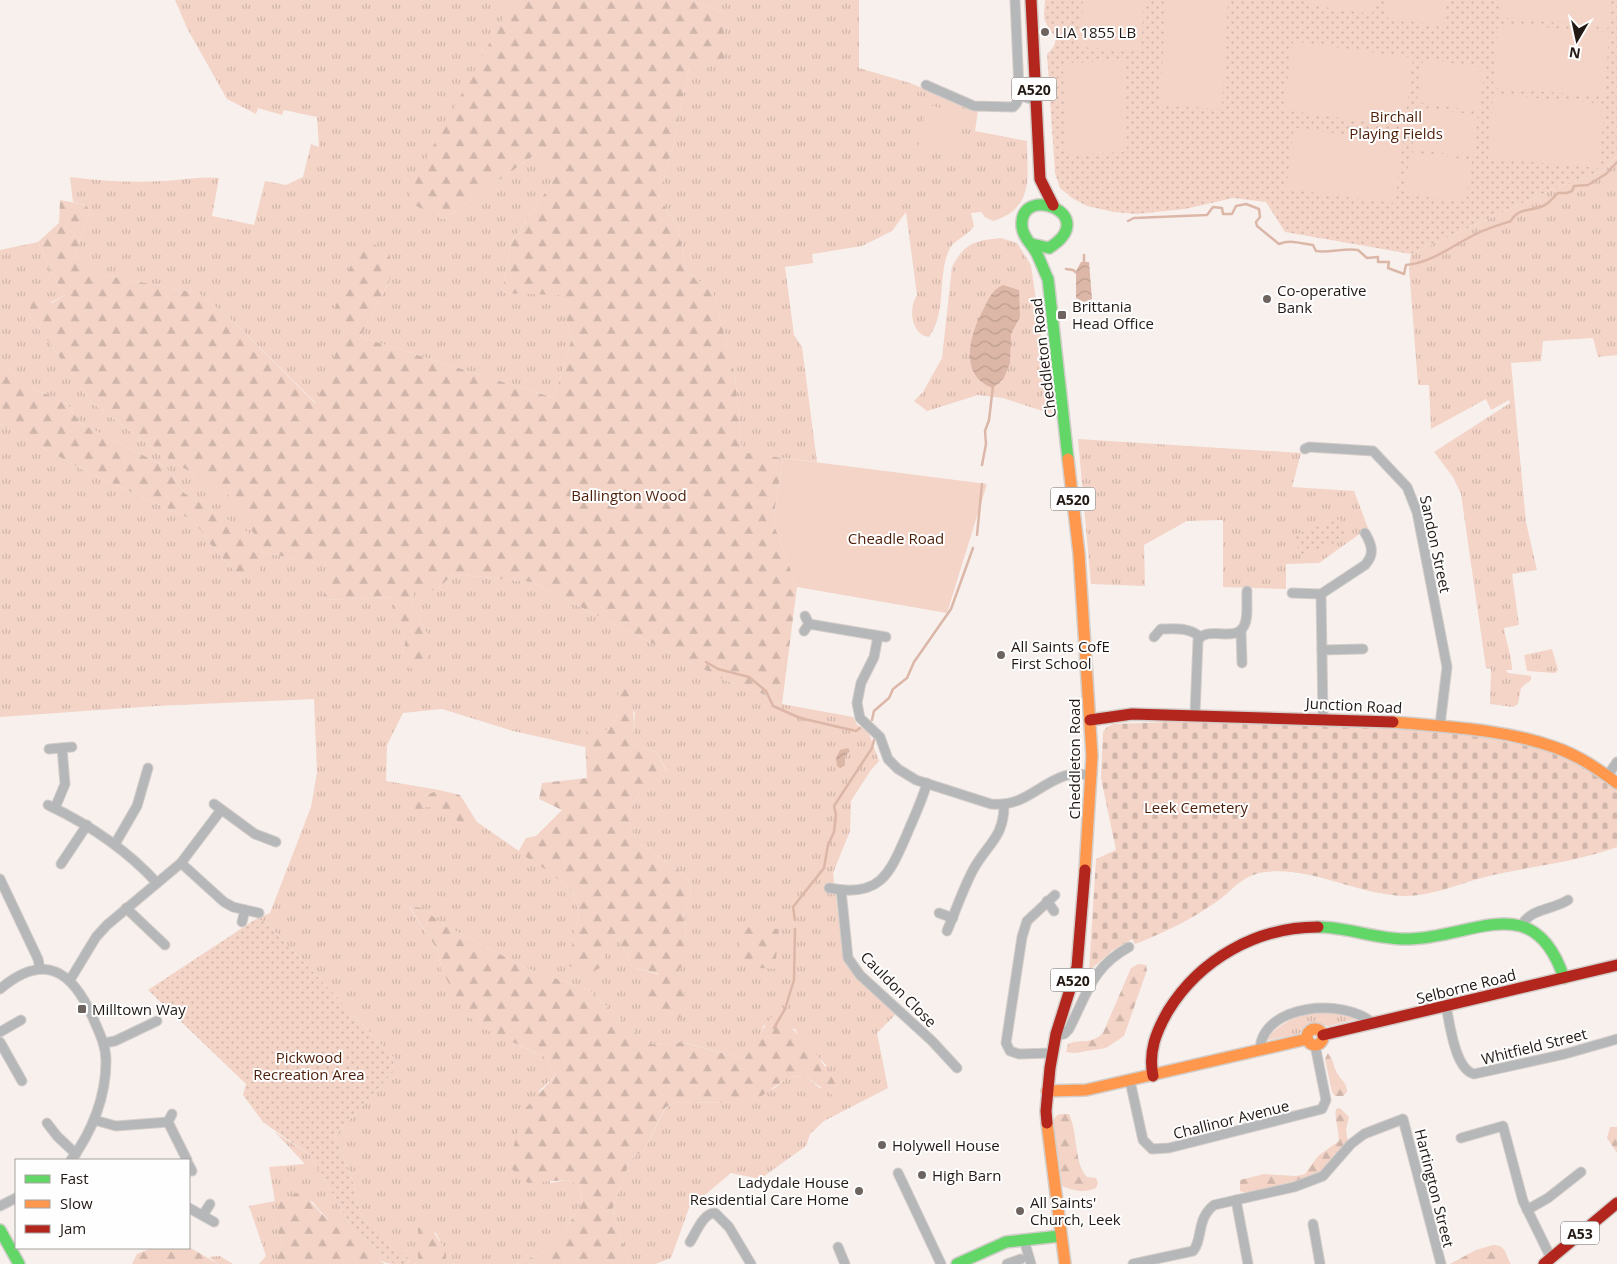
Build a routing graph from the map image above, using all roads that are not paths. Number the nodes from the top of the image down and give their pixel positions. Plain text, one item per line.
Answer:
1 (1015, 0) edge
2 (1031, 0) edge
3 (926, 85) dead end
4 (1020, 94) junction
5 (1035, 100) junction
6 (1040, 179) junction
7 (1053, 205) junction
8 (1031, 208) junction
9 (1032, 244) junction
10 (1057, 244) junction
11 (1048, 279) junction
12 (1305, 449) dead end
13 (1365, 532) dead end
14 (1247, 591) dead end
15 (1292, 593) dead end
16 (1322, 594) junction
17 (806, 624) dead end
18 (1241, 631) junction
19 (1154, 637) dead end
20 (1200, 637) junction
21 (1322, 650) junction
22 (1363, 650) dead end
23 (1242, 663) dead end
24 (1196, 714) junction
25 (1323, 718) junction
26 (1090, 720) junction
27 (1440, 725) junction
28 (72, 747) dead end
29 (62, 748) junction
30 (49, 749) dead end
31 (1617, 762) edge
32 (148, 768) dead end
33 (1092, 775) junction
34 (1608, 775) junction
35 (136, 777) dead end
36 (146, 778) junction
37 (1617, 783) edge
38 (927, 784) junction
39 (1004, 805) junction
40 (87, 825) junction
41 (270, 829) dead end
42 (115, 844) junction
43 (61, 858) dead end
44 (181, 863) junction
45 (0, 879) edge
46 (157, 883) junction
47 (829, 888) dead end
48 (841, 890) junction
49 (1568, 900) dead end
50 (126, 908) junction
51 (245, 910) junction
52 (1054, 911) dead end
53 (259, 913) dead end
54 (939, 913) dead end
55 (953, 918) junction
56 (242, 922) dead end
57 (1522, 925) junction
58 (948, 931) dead end
59 (163, 939) dead end
60 (1130, 947) dead end
61 (1617, 965) edge
62 (40, 969) junction
63 (1564, 978) junction
64 (70, 980) junction
65 (0, 989) edge
66 (1446, 1006) junction
67 (144, 1015) dead end
68 (20, 1020) dead end
69 (1374, 1024) junction
70 (0, 1032) edge
71 (1055, 1036) junction
72 (1617, 1038) edge
73 (1315, 1040) junction
74 (0, 1042) edge
75 (104, 1043) junction
76 (1260, 1049) junction
77 (1052, 1053) junction
78 (958, 1068) dead end
79 (1152, 1076) junction
80 (9, 1077) dead end
81 (1130, 1082) junction
82 (1048, 1091) junction
83 (94, 1120) junction
84 (47, 1123) dead end
85 (1461, 1138) dead end
86 (73, 1157) edge
87 (187, 1159) edge
88 (1581, 1172) dead end
89 (898, 1173) dead end
90 (15, 1198) edge
91 (1236, 1200) junction
92 (1617, 1203) edge
93 (210, 1204) dead end
94 (0, 1206) edge
95 (190, 1208) edge
96 (1526, 1210) junction
97 (203, 1214) junction
98 (214, 1222) dead end
99 (1313, 1224) dead end
100 (0, 1230) edge
101 (1060, 1236) junction
102 (1024, 1240) junction
103 (690, 1242) dead end
104 (838, 1247) dead end
105 (1020, 1259) dead end
106 (978, 1260) edge
107 (1160, 1261) edge
108 (1547, 1261) edge
109 (19, 1264) edge
110 (751, 1264) edge
111 (845, 1264) edge
112 (941, 1264) edge
113 (957, 1264) edge
114 (1007, 1264) edge
115 (1031, 1264) edge
116 (1065, 1264) edge
117 (1133, 1264) edge
118 (1248, 1264) edge
119 (1320, 1264) edge
120 (1441, 1264) edge

1 - 4 street
2 - 5 main road, Cheddleton Road / A520
3 - 4 street
4 - 5 street
5 - 6 main road, Cheddleton Road / A520
6 - 7 main road, Cheddleton Road / A520
6 - 8 main road, Cheddleton Road / A520
7 - 8 main road
7 - 10 main road, Cheddleton Road
8 - 9 main road, Cheddleton Road
9 - 10 main road
9 - 11 main road, Cheddleton Road / A520
10 - 11 main road, Cheddleton Road / A520
11 - 26 main road, Cheddleton Road / A520
12 - 27 street, Sandon Street
13 - 16 street
14 - 18 street
15 - 16 street
16 - 21 street
17 - 38 street
18 - 20 street
18 - 23 street
19 - 20 street
20 - 24 street
21 - 22 street
21 - 25 street
24 - 25 main road, Junction Road
24 - 26 main road, Junction Road
25 - 27 main road, Junction Road
26 - 33 main road, Cheddleton Road / A520
27 - 34 main road, Junction Road
28 - 29 street
29 - 30 street
29 - 40 street
31 - 34 street
32 - 36 street
33 - 39 street
33 - 71 main road, Cheddleton Road / A520
34 - 37 main road, Junction Road
35 - 36 street
36 - 42 street
38 - 39 street
38 - 48 street
39 - 55 street
40 - 42 street
40 - 43 street
41 - 44 street
42 - 46 street
44 - 46 street
44 - 51 street
45 - 62 street
46 - 50 street
47 - 48 street
48 - 78 street, Cauldon Close
49 - 57 street
50 - 59 street
50 - 64 street
51 - 53 street
51 - 56 street
52 - 77 street
54 - 55 street
55 - 58 street
57 - 63 main road
57 - 79 main road
60 - 71 street
61 - 63 main road, Selborne Road
62 - 64 street
62 - 65 street
63 - 66 main road, Selborne Road
64 - 75 street
66 - 69 main road, Selborne Road
66 - 72 street, Whitfield Street
67 - 75 street
68 - 70 street
69 - 73 main road, Selborne Road
69 - 76 street
71 - 77 main road, Cheddleton Road / A520
73 - 76 main road, Selborne Road
73 - 81 street, Challinor Avenue
74 - 80 street
75 - 83 street
76 - 79 main road, Selborne Road
77 - 82 main road, Cheddleton Road / A520
79 - 81 main road, Selborne Road
81 - 82 main road, Selborne Road
82 - 101 main road, Cheddleton Road / A520
83 - 86 street
83 - 87 street
84 - 86 street
85 - 96 street
88 - 96 street
89 - 112 street
90 - 94 street
91 - 107 street
91 - 118 street
91 - 120 street, Hartington Street
92 - 108 main road, A53
93 - 97 street
95 - 97 street
96 - 108 street
97 - 98 street
99 - 119 street
100 - 109 main road
101 - 102 main road
101 - 116 main road, A520
102 - 106 main road
102 - 115 street
103 - 110 street
104 - 111 street
105 - 114 street
106 - 113 main road
107 - 117 street

